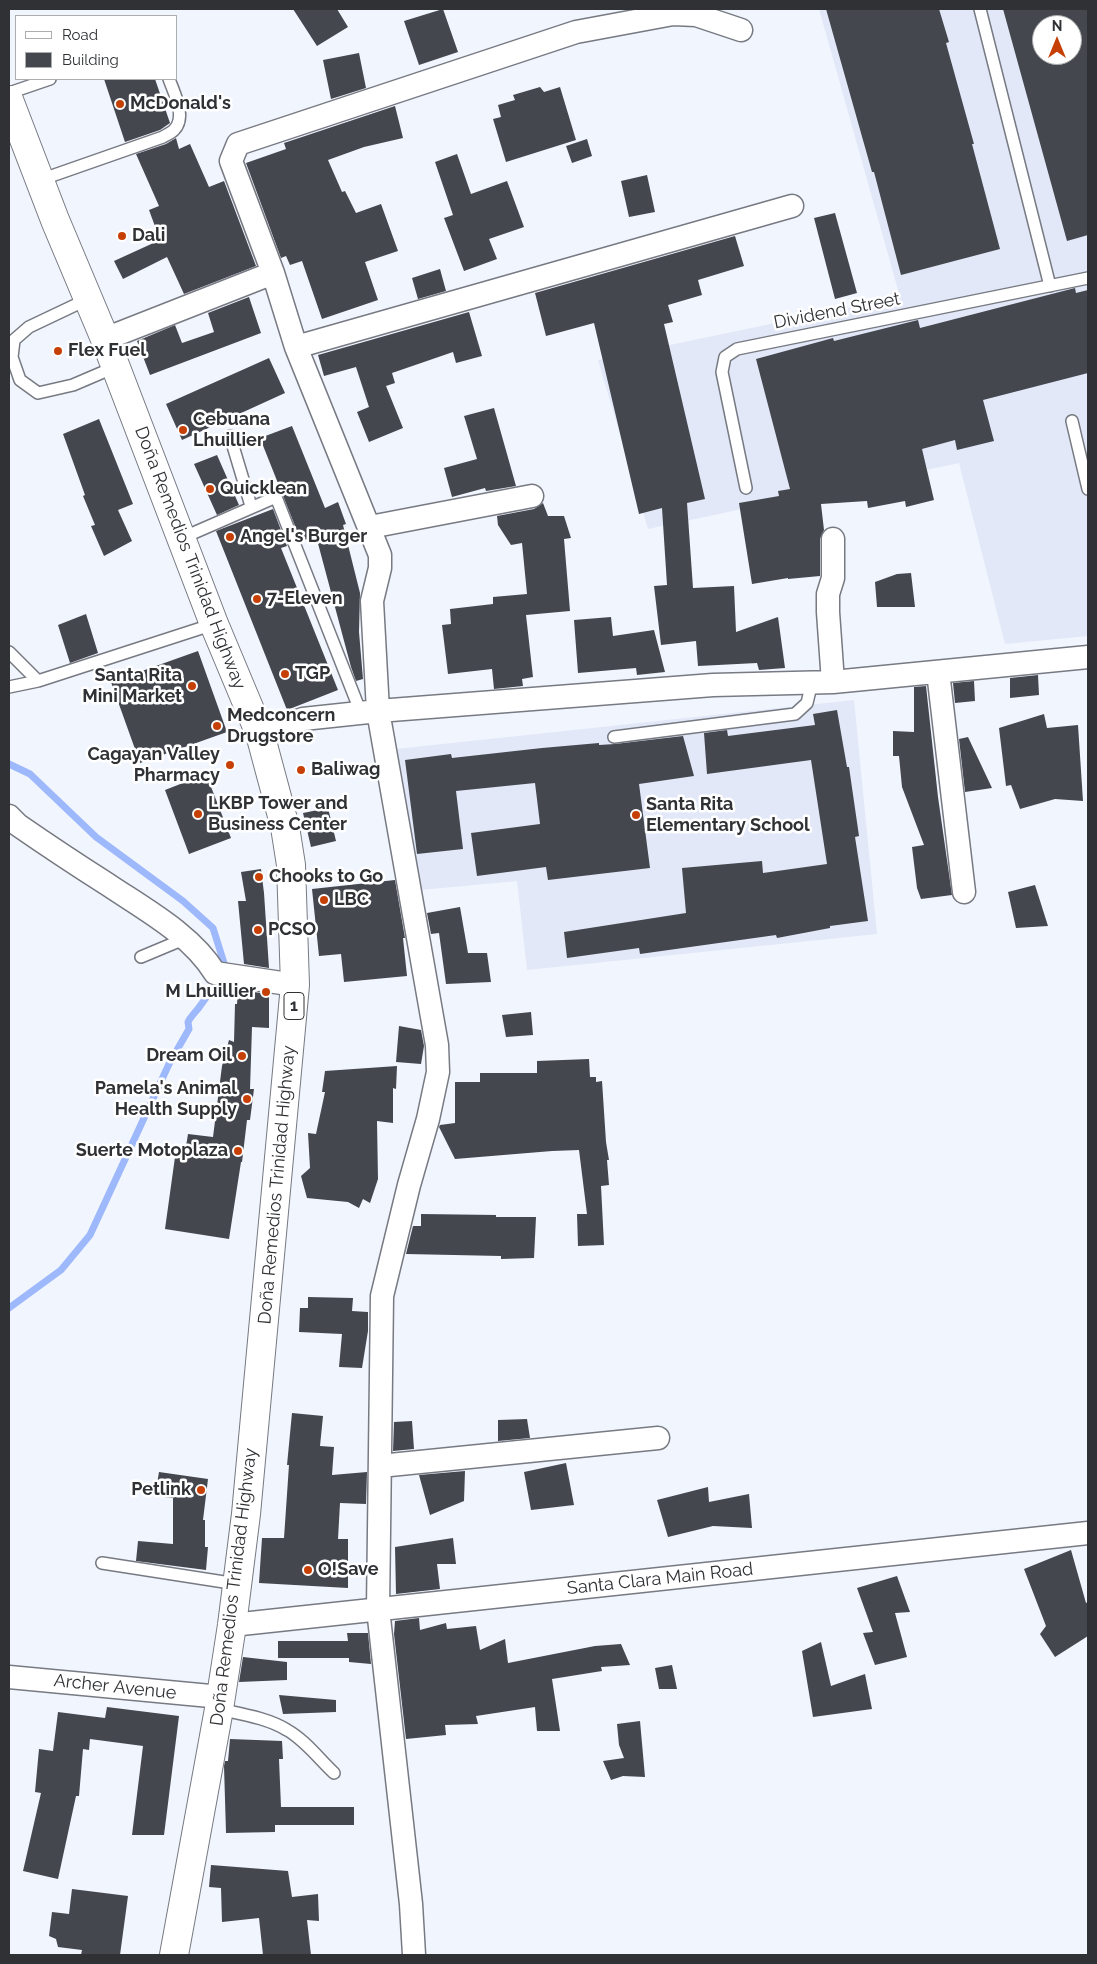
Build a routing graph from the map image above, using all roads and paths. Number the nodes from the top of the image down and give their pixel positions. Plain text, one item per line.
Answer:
1 (980, 9) edge
2 (741, 30) dead end
3 (47, 80) edge
4 (169, 80) edge
5 (9, 93) edge
6 (9, 100) edge
7 (16, 138) edge
8 (40, 180) junction
9 (792, 206) dead end
10 (273, 274) junction
11 (1088, 278) edge
12 (1050, 286) junction
13 (88, 298) junction
14 (105, 339) junction
15 (296, 347) junction
16 (115, 367) junction
17 (1072, 420) dead end
18 (230, 436) dead end
19 (746, 488) dead end
20 (1088, 488) edge
21 (532, 496) dead end
22 (251, 506) junction
23 (370, 527) junction
24 (182, 538) junction
25 (833, 539) dead end
26 (214, 624) junction
27 (9, 652) edge
28 (1088, 657) edge
29 (938, 672) junction
30 (38, 681) junction
31 (822, 682) junction
32 (9, 688) edge
33 (370, 712) junction
34 (260, 734) junction
35 (614, 738) dead end
36 (9, 816) edge
37 (964, 892) dead end
38 (184, 939) junction
39 (141, 957) dead end
40 (295, 985) junction
41 (658, 1438) dead end
42 (380, 1466) junction
43 (1088, 1533) edge
44 (102, 1563) dead end
45 (237, 1584) junction
46 (378, 1609) junction
47 (232, 1624) junction
48 (9, 1677) edge
49 (220, 1703) junction
50 (334, 1773) dead end
51 (174, 1955) edge
52 (414, 1955) edge

1 - 12 lane
2 - 10 street
3 - 5 lane
4 - 8 lane
6 - 7 highway, Doña Remedios Trinidad Highway / 1
7 - 8 highway, Doña Remedios Trinidad Highway / 1
8 - 13 highway, Doña Remedios Trinidad Highway / 1
9 - 15 street
10 - 14 street
10 - 15 street
11 - 12 lane, Dividend Street
12 - 19 lane, Dividend Street
13 - 14 highway, Doña Remedios Trinidad Highway / 1
13 - 16 lane
14 - 16 highway, Doña Remedios Trinidad Highway / 1
15 - 23 street
16 - 24 highway, Doña Remedios Trinidad Highway / 1
17 - 20 lane
18 - 22 lane
21 - 23 street
22 - 24 lane
22 - 33 lane
23 - 33 street
24 - 26 highway, Doña Remedios Trinidad Highway / 1
25 - 31 street
26 - 30 lane
26 - 34 highway, Doña Remedios Trinidad Highway / 1
27 - 30 lane
28 - 29 street
29 - 31 street
29 - 37 street
30 - 32 lane
31 - 33 street
31 - 35 lane
33 - 34 street
33 - 42 street
34 - 40 highway, Doña Remedios Trinidad Highway / 1
36 - 38 street
38 - 39 lane
38 - 40 street
40 - 45 highway, Doña Remedios Trinidad Highway / 1
41 - 42 street
42 - 46 street
43 - 46 street, Santa Clara Main Road
44 - 45 lane
45 - 47 highway, Doña Remedios Trinidad Highway / 1
46 - 47 street, Santa Clara Main Road
46 - 52 street
47 - 49 highway, Doña Remedios Trinidad Highway / 1
48 - 49 street, Archer Avenue
49 - 50 lane
49 - 51 highway, Doña Remedios Trinidad Highway / 1

